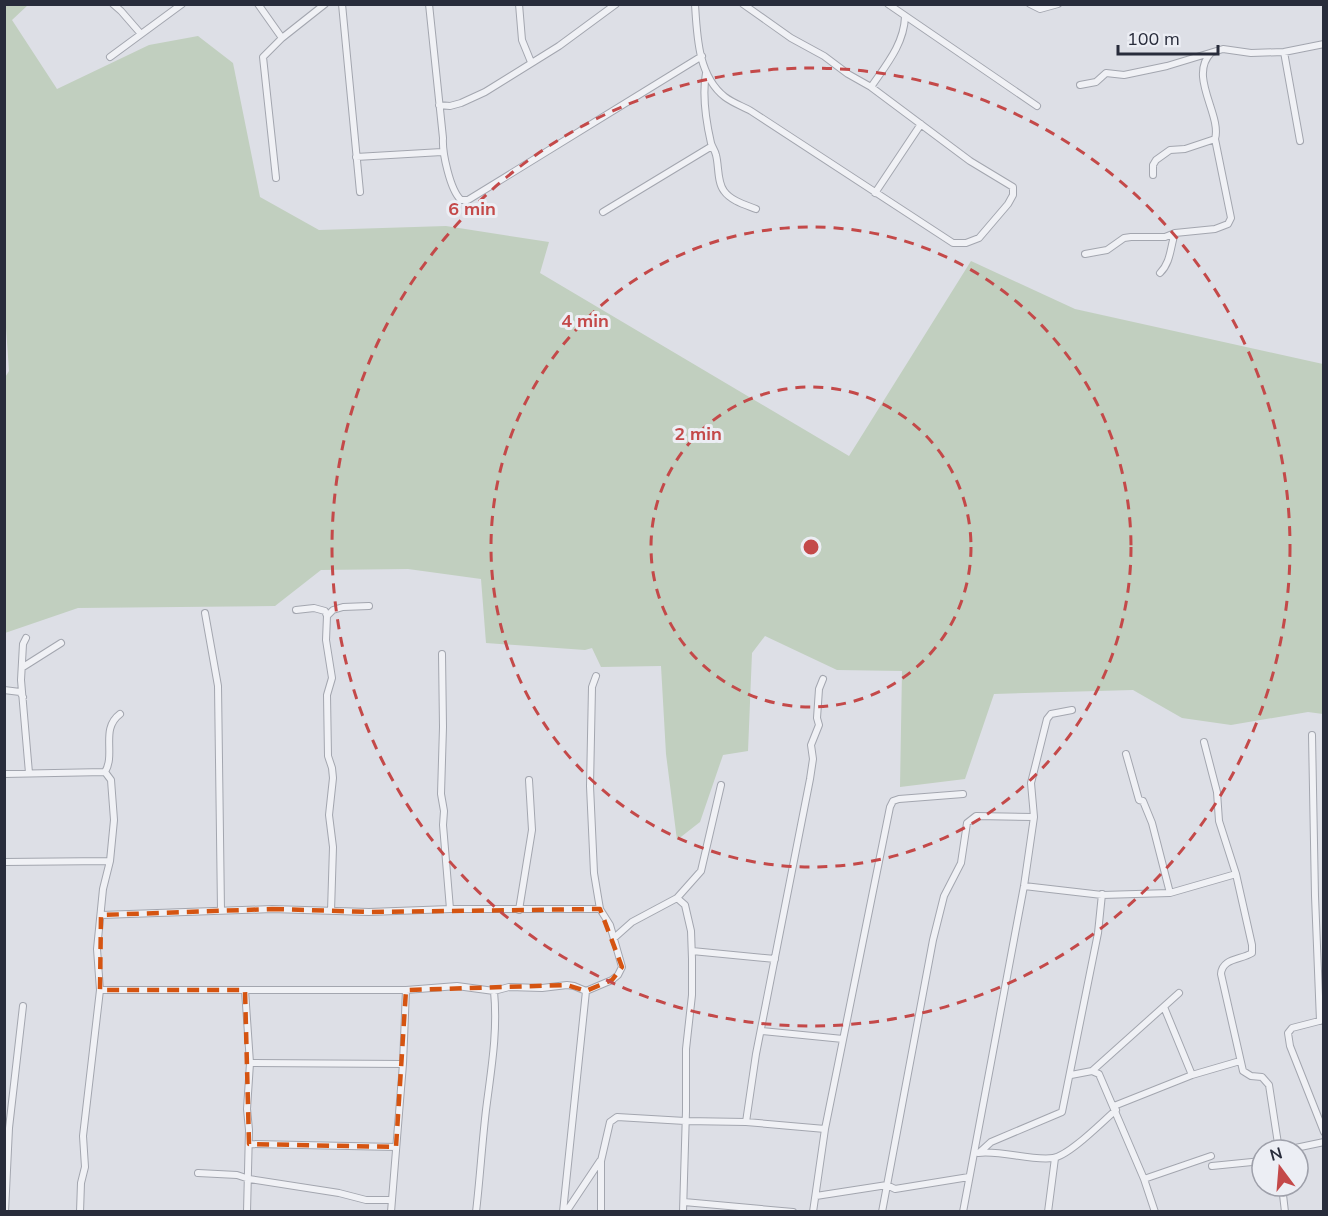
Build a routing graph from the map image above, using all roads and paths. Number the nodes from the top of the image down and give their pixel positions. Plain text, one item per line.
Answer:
1 (113, 4) edge
2 (182, 4) edge
3 (258, 4) edge
4 (325, 4) edge
5 (342, 4) edge
6 (429, 4) edge
7 (519, 4) edge
8 (616, 4) edge
9 (695, 4) edge
10 (743, 4) edge
11 (888, 4) edge
12 (1030, 4) edge
13 (1058, 4) edge
14 (905, 17) junction
15 (141, 34) junction
16 (282, 38) junction
17 (1323, 44) edge
18 (1284, 51) junction
19 (1211, 54) junction
20 (702, 56) junction
21 (110, 57) dead end
22 (531, 62) junction
23 (706, 73) junction
24 (1080, 85) dead end
25 (871, 87) junction
26 (440, 105) junction
27 (1037, 106) dead end
28 (921, 124) junction
29 (1215, 139) junction
30 (1300, 141) dead end
31 (712, 146) junction
32 (442, 152) junction
33 (356, 157) junction
34 (1153, 175) dead end
35 (276, 178) dead end
36 (360, 192) dead end
37 (875, 193) junction
38 (756, 209) dead end
39 (603, 212) dead end
40 (1175, 233) junction
41 (1085, 254) dead end
42 (1160, 273) dead end
43 (369, 606) dead end
44 (296, 610) dead end
45 (205, 613) dead end
46 (327, 616) junction
47 (26, 639) dead end
48 (61, 643) dead end
49 (442, 654) dead end
50 (22, 667) junction
51 (596, 676) dead end
52 (823, 680) dead end
53 (4, 690) edge
54 (24, 697) junction
55 (1072, 710) dead end
56 (120, 714) dead end
57 (1312, 735) dead end
58 (1204, 742) dead end
59 (1126, 754) dead end
60 (105, 772) junction
61 (29, 773) junction
62 (4, 774) edge
63 (529, 780) dead end
64 (721, 785) dead end
65 (963, 794) dead end
66 (1034, 817) junction
67 (110, 861) junction
68 (4, 862) edge
69 (1236, 874) junction
70 (1023, 886) junction
71 (1170, 893) junction
72 (1102, 894) junction
73 (1323, 895) edge
74 (1315, 896) junction
75 (677, 898) junction
76 (450, 909) junction
77 (600, 909) junction
78 (221, 910) junction
79 (519, 910) junction
80 (331, 911) junction
81 (101, 915) junction
82 (614, 938) junction
83 (692, 951) junction
84 (775, 959) junction
85 (100, 990) junction
86 (245, 990) junction
87 (406, 990) junction
88 (494, 991) junction
89 (586, 991) junction
90 (1179, 993) dead end
91 (23, 1006) dead end
92 (1164, 1007) junction
93 (1322, 1021) edge
94 (761, 1031) junction
95 (843, 1039) junction
96 (1240, 1061) junction
97 (250, 1063) junction
98 (403, 1064) junction
99 (1092, 1071) junction
100 (1071, 1075) junction
101 (1192, 1075) junction
102 (1115, 1108) junction
103 (685, 1121) junction
104 (746, 1122) junction
105 (825, 1129) junction
106 (1323, 1132) edge
107 (1277, 1138) edge
108 (249, 1144) junction
109 (396, 1147) junction
110 (980, 1152) junction
111 (972, 1154) junction
112 (1211, 1156) dead end
113 (1055, 1158) junction
114 (601, 1161) junction
115 (1250, 1162) edge
116 (1212, 1166) dead end
117 (198, 1173) dead end
118 (969, 1177) junction
119 (249, 1179) junction
120 (1144, 1179) junction
121 (887, 1185) junction
122 (816, 1196) junction
123 (392, 1200) junction
124 (684, 1203) junction
125 (5, 1212) edge
126 (80, 1212) edge
127 (248, 1212) edge
128 (391, 1212) edge
129 (476, 1212) edge
130 (564, 1212) edge
131 (601, 1212) edge
132 (683, 1212) edge
133 (793, 1212) edge
134 (813, 1212) edge
135 (882, 1212) edge
136 (963, 1212) edge
137 (1048, 1212) edge
138 (1155, 1212) edge

1 - 15 street
2 - 15 street
3 - 16 street
4 - 16 street
5 - 33 street
6 - 26 street
7 - 22 street
8 - 22 street
9 - 20 street
10 - 25 street
11 - 14 street
12 - 13 street
14 - 25 street
14 - 27 street
15 - 21 street
16 - 35 street
17 - 18 street
18 - 19 street
18 - 30 street
19 - 24 street
19 - 29 street
20 - 23 street
20 - 32 street
22 - 26 street
23 - 31 street
23 - 37 street
25 - 28 street
26 - 32 street
28 - 37 street
28 - 37 street
29 - 34 street
29 - 40 street
31 - 38 street
31 - 39 street
32 - 33 street
33 - 36 street
40 - 41 street
40 - 42 street
43 - 46 street
44 - 46 street
45 - 78 street
46 - 80 street
47 - 50 street
48 - 50 street
49 - 76 street
50 - 54 street
51 - 77 street
52 - 84 street
53 - 54 street
54 - 61 street
55 - 66 street
56 - 60 street
57 - 74 street
58 - 69 street
59 - 71 street
60 - 61 street
60 - 67 street
61 - 62 street
63 - 79 street
64 - 75 street
65 - 95 street
66 - 70 street
66 - 121 street
67 - 68 street
67 - 81 street
69 - 71 street
69 - 96 street
70 - 72 street
70 - 111 street
71 - 72 street
72 - 100 street
73 - 74 street
74 - 93 street
75 - 82 street
75 - 83 street
76 - 79 street
76 - 80 street
77 - 79 street
77 - 82 street
78 - 80 street
78 - 81 street
81 - 85 street
82 - 89 street
83 - 84 street
83 - 103 street
84 - 94 street
85 - 86 street
85 - 126 street
86 - 87 street
86 - 97 street
87 - 88 street
87 - 98 street
88 - 89 street
88 - 129 street
89 - 130 street
90 - 92 street
91 - 125 street
92 - 99 street
92 - 101 street
93 - 106 street
94 - 95 street
94 - 104 street
95 - 105 street
96 - 101 street
96 - 107 street
97 - 98 street
97 - 108 street
98 - 109 street
99 - 100 street
99 - 102 street
100 - 110 street
101 - 102 street
102 - 113 street
102 - 120 street
103 - 104 street
103 - 114 street
103 - 124 street
104 - 105 street
105 - 122 street
108 - 109 street
108 - 119 street
109 - 123 street
110 - 111 street
110 - 113 street
111 - 118 street
112 - 120 street
113 - 137 street
114 - 130 street
114 - 131 street
115 - 116 street
117 - 119 street
118 - 121 street
118 - 136 street
119 - 123 street
119 - 127 street
120 - 138 street
121 - 122 street
121 - 135 street
122 - 134 street
123 - 128 street
124 - 132 street
124 - 133 street

